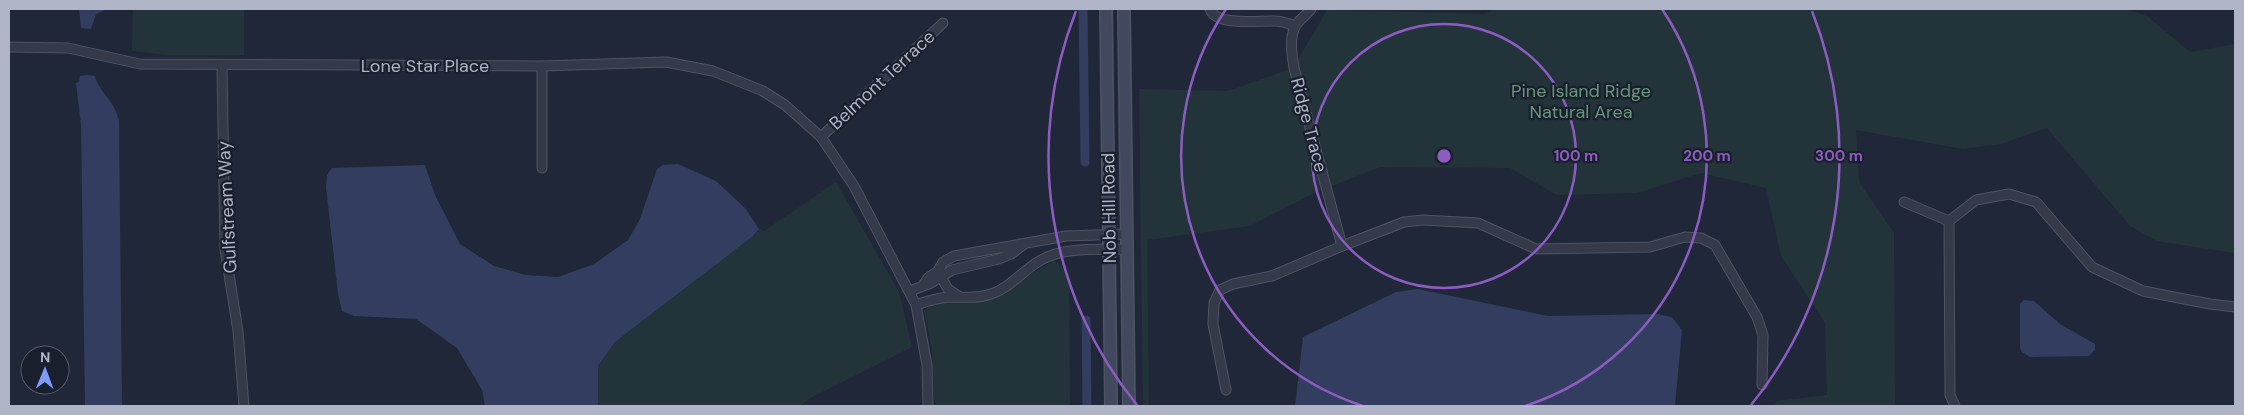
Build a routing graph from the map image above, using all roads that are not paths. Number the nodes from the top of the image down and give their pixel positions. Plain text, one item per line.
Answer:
1 (1106, 9) edge
2 (1124, 9) edge
3 (1210, 9) edge
4 (1311, 9) edge
5 (943, 24) dead end
6 (1295, 26) junction
7 (9, 47) edge
8 (222, 66) junction
9 (542, 66) junction
10 (821, 137) junction
11 (542, 168) dead end
12 (1904, 202) dead end
13 (1949, 221) junction
14 (1108, 234) junction
15 (1127, 234) junction
16 (1342, 246) junction
17 (1109, 249) junction
18 (1128, 249) junction
19 (939, 275) junction
20 (910, 291) junction
21 (960, 297) junction
22 (916, 305) junction
23 (2235, 307) edge
24 (1762, 385) dead end
25 (1226, 390) dead end
26 (244, 406) edge
27 (928, 406) edge
28 (1111, 406) edge
29 (1129, 406) edge
30 (1955, 406) edge

1 - 14 main road, Nob Hill Road
2 - 15 main road, Nob Hill Road
3 - 6 street
4 - 6 street
5 - 10 street, Belmont Terrace
6 - 16 street, Ridge Trace
7 - 8 street, Lone Star Place
8 - 9 street, Lone Star Place
8 - 26 street, Gulfstream Way
9 - 10 street, Lone Star Place
9 - 11 street
10 - 20 street, Lone Star Place
12 - 13 street
13 - 23 street
13 - 30 street
14 - 15 street
14 - 17 main road, Nob Hill Road
14 - 19 street
15 - 18 main road, Nob Hill Road
16 - 24 street
16 - 25 street
17 - 18 street
17 - 21 street
17 - 28 main road, Nob Hill Road
18 - 29 main road, Nob Hill Road
19 - 20 street
19 - 21 street
20 - 22 street, Lone Star Place
21 - 22 street
22 - 27 street, Lone Star Place

